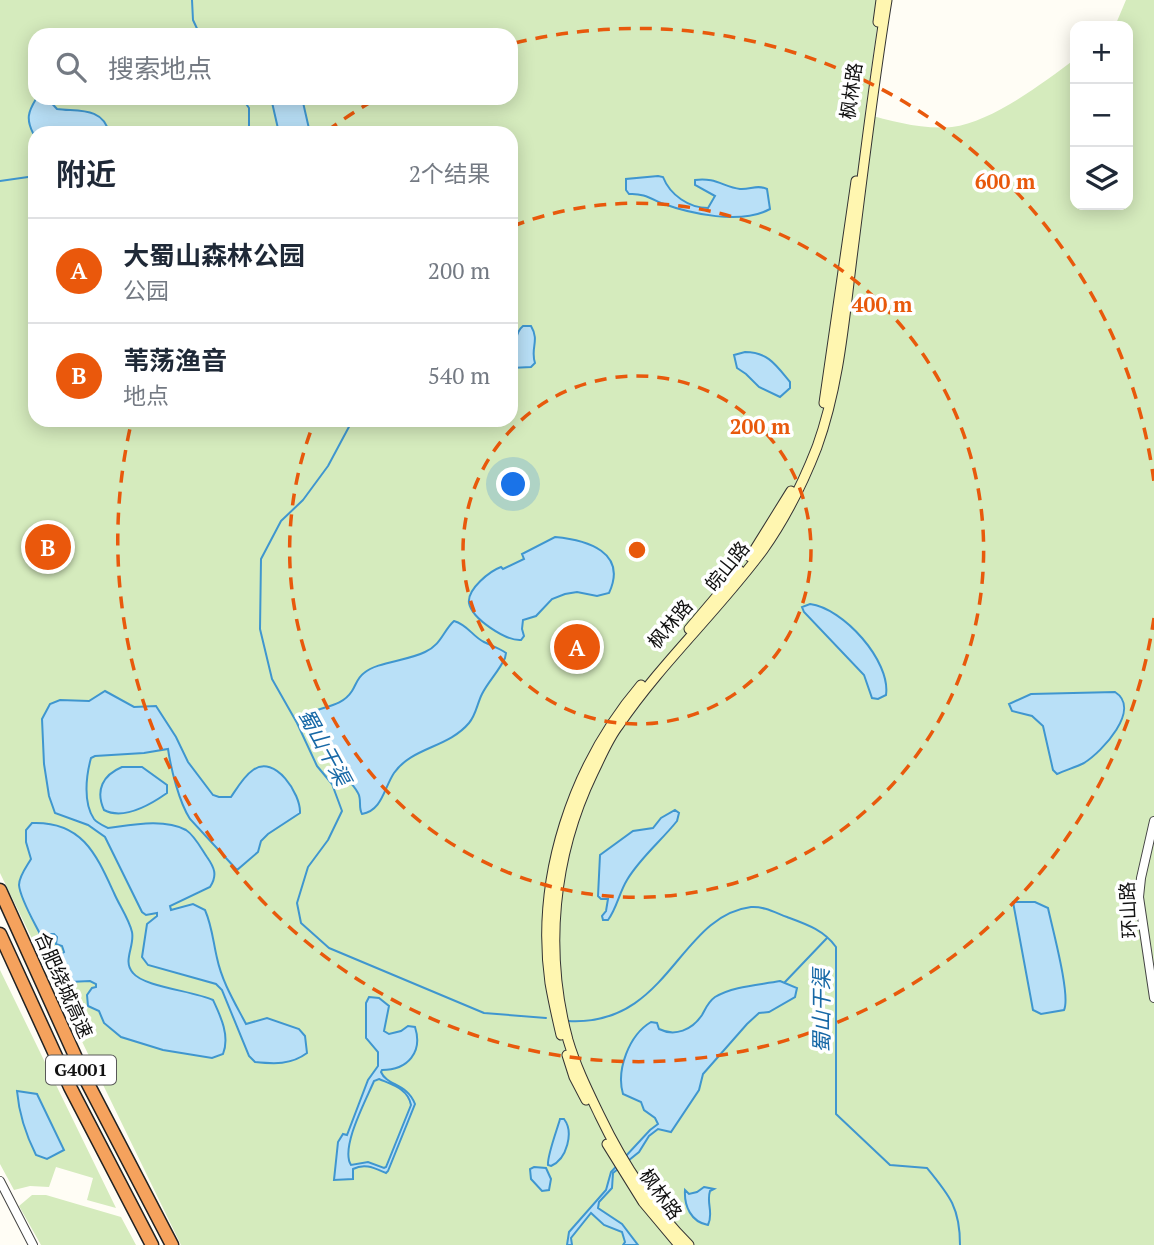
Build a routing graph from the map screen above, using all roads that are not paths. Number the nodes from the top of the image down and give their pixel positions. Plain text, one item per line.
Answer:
1 (881, 0) edge
2 (887, 0) edge
3 (1154, 821) edge
4 (0, 890) edge
5 (0, 934) edge
6 (1154, 998) edge
7 (617, 1156) junction
8 (629, 1175) junction
9 (0, 1181) edge
10 (33, 1245) edge
11 (152, 1245) edge
12 (172, 1245) edge
13 (679, 1245) edge
14 (690, 1245) edge

1 - 7 main road, 枫林路
2 - 7 main road, 皖山路
3 - 6 street, 环山路
4 - 12 highway, 合肥绕城高速 / G4001
5 - 11 highway, 合肥绕城高速 / G4001
7 - 8 main road, 枫林路
8 - 13 main road, 枫林路
8 - 14 main road, 枫林路
9 - 10 street

